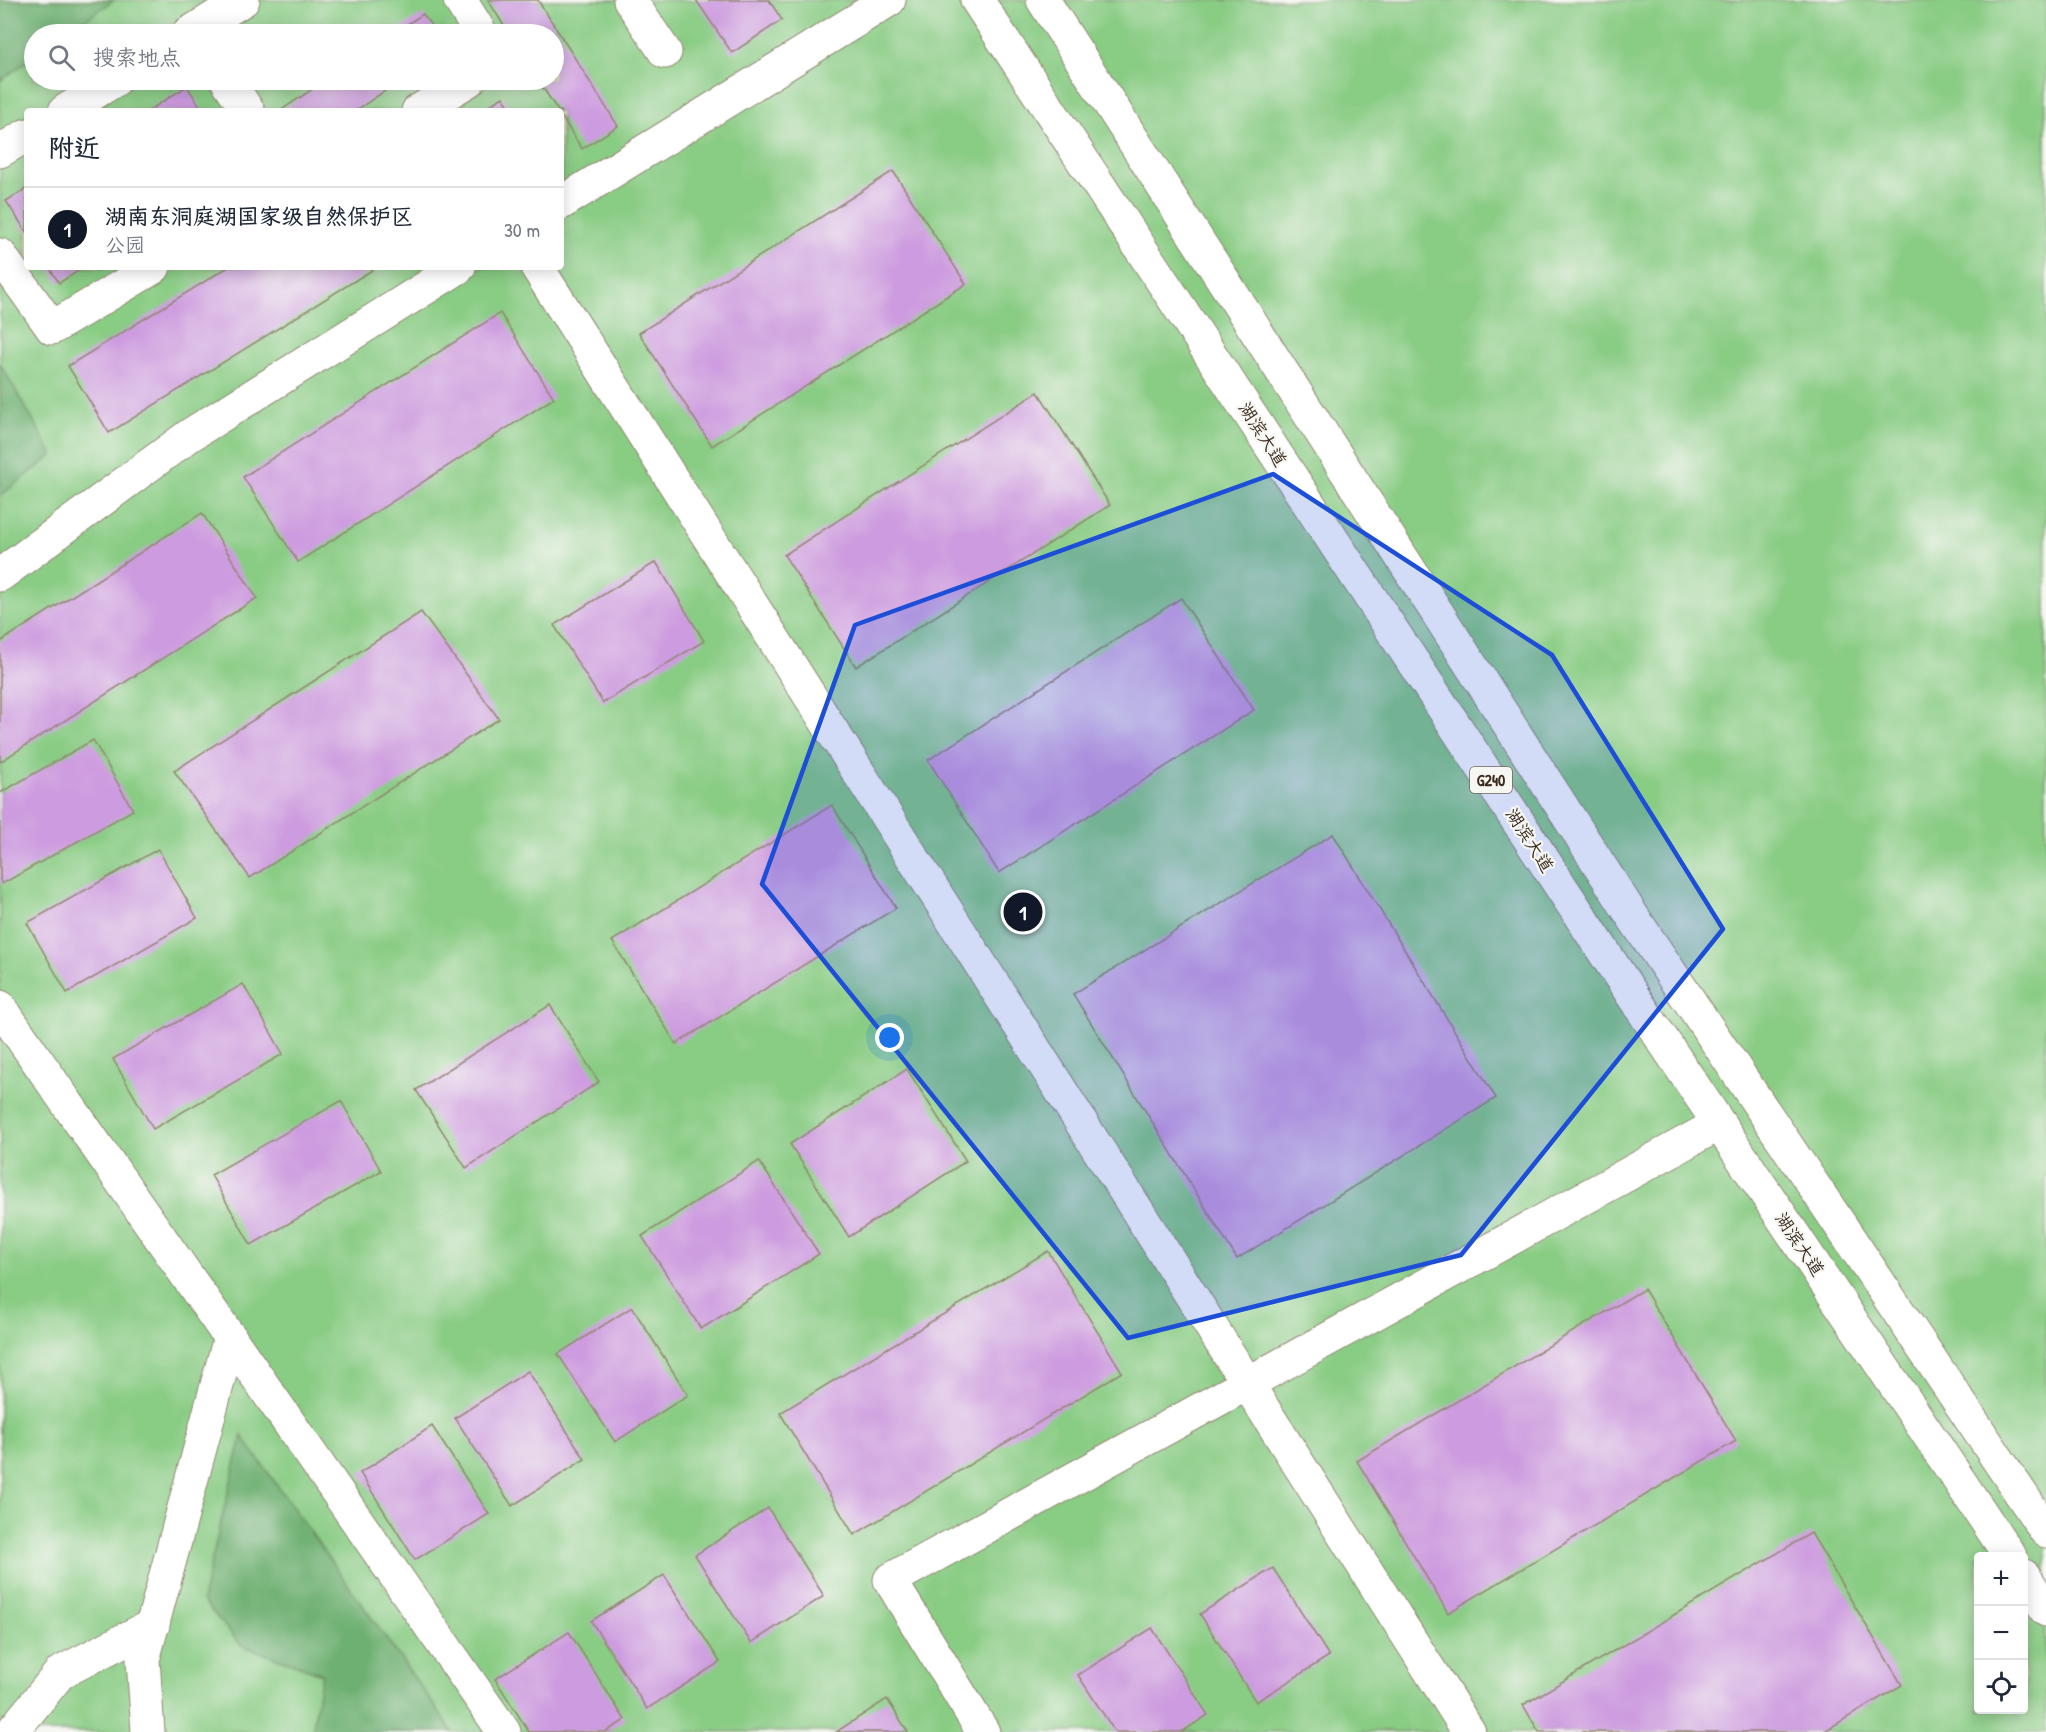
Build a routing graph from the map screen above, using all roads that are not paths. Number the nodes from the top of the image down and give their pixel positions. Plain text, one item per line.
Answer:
1 (243, 0) edge
2 (460, 0) edge
3 (630, 0) edge
4 (889, 0) edge
5 (977, 0) edge
6 (1043, 0) edge
7 (206, 24) edge
8 (475, 24) edge
9 (665, 52) dead end
10 (100, 90) edge
11 (233, 90) edge
12 (453, 90) edge
13 (70, 108) edge
14 (246, 108) edge
15 (423, 108) edge
16 (24, 137) edge
17 (0, 151) edge
18 (564, 201) edge
19 (0, 255) edge
20 (149, 270) edge
21 (454, 270) edge
22 (539, 270) edge
23 (0, 575) edge
24 (0, 1007) edge
25 (1719, 1124) junction
26 (230, 1337) junction
27 (2046, 1531) edge
28 (2007, 1552) edge
29 (2028, 1582) edge
30 (2046, 1610) edge
31 (153, 1625) junction
32 (12, 1732) edge
33 (148, 1732) edge
34 (504, 1732) edge
35 (983, 1732) edge
36 (1469, 1732) edge

1 - 7 main road
2 - 8 main road
3 - 9 main road
4 - 18 main road
5 - 25 main road, 湖滨大道 / G240
6 - 27 main road, G240
10 - 13 main road
11 - 14 main road
12 - 15 main road
16 - 17 main road
19 - 20 main road
21 - 23 main road
22 - 36 main road
24 - 26 main road
25 - 28 main road, 湖滨大道 / G240
25 - 35 main road
26 - 31 main road
26 - 34 main road
29 - 30 main road
31 - 32 main road
31 - 33 main road

